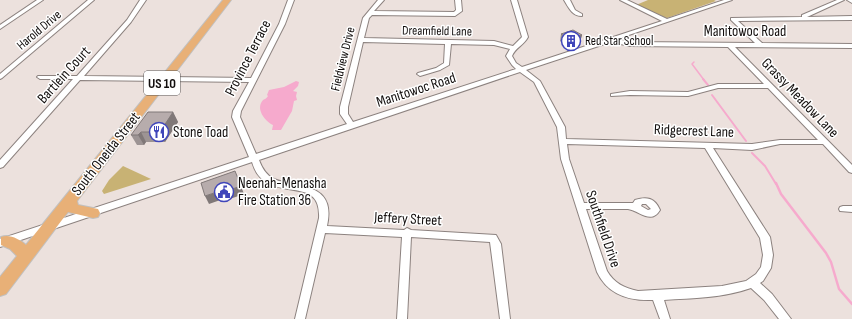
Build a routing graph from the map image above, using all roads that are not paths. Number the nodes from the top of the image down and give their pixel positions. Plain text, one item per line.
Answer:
1 (40, 0) edge
2 (91, 0) edge
3 (143, 0) edge
4 (227, 0) edge
5 (291, 0) edge
6 (381, 0) edge
7 (458, 0) edge
8 (514, 0) edge
9 (567, 0) edge
10 (623, 0) edge
11 (729, 0) edge
12 (841, 0) edge
13 (369, 13) junction
14 (580, 15) dead end
15 (801, 18) junction
16 (852, 18) edge
17 (667, 21) junction
18 (0, 27) edge
19 (360, 40) junction
20 (611, 40) junction
21 (448, 42) junction
22 (730, 45) junction
23 (761, 46) junction
24 (852, 46) edge
25 (513, 48) junction
26 (522, 69) junction
27 (420, 74) dead end
28 (0, 77) edge
29 (40, 77) dead end
30 (79, 78) junction
31 (166, 79) junction
32 (253, 80) junction
33 (769, 86) junction
34 (613, 95) dead end
35 (352, 126) junction
36 (562, 140) junction
37 (824, 142) junction
38 (707, 146) junction
39 (254, 159) junction
40 (0, 165) edge
41 (852, 170) edge
42 (70, 200) junction
43 (581, 206) junction
44 (636, 207) dead end
45 (93, 213) junction
46 (48, 228) junction
47 (321, 229) junction
48 (407, 232) junction
49 (3, 242) edge
50 (26, 257) junction
51 (753, 283) junction
52 (0, 290) edge
53 (657, 295) junction
54 (300, 319) edge
55 (402, 319) edge
56 (505, 319) edge
57 (665, 319) edge
58 (786, 319) edge

1 - 18 street
2 - 28 street, Harold Drive
3 - 30 street, Bartlein Court
4 - 31 highway, South Oneida Street / US 10
5 - 32 street, Province Terrace
6 - 13 street, Fieldview Drive
7 - 13 street
8 - 25 street
9 - 14 street
10 - 17 street
11 - 17 street
12 - 15 street
13 - 19 street, Fieldview Drive
15 - 16 street
15 - 23 street
17 - 20 street
19 - 21 street, Dreamfield Lane
19 - 35 street, Fieldview Drive
20 - 22 street, Manitowoc Road
20 - 26 street, Manitowoc Road
21 - 25 street, Dreamfield Lane
21 - 27 street
22 - 23 street, Manitowoc Road
22 - 33 street, Grassy Meadow Lane
23 - 24 street, Manitowoc Road
25 - 26 street, Southfield Drive
26 - 35 street, Manitowoc Road
26 - 36 street, Southfield Drive
29 - 30 street
30 - 31 street
30 - 40 street, Bartlein Court
31 - 32 street
31 - 42 highway, South Oneida Street / US 10
32 - 39 street, Province Terrace
33 - 34 street
33 - 37 street, Grassy Meadow Lane
35 - 39 street, Manitowoc Road
36 - 38 street, Ridgecrest Lane
36 - 43 street, Southfield Drive
37 - 38 street, Ridgecrest Lane
37 - 41 street, Grassy Meadow Lane
38 - 51 street
39 - 45 street, Manitowoc Road
39 - 47 street, Province Terrace
42 - 45 highway
42 - 46 highway, South Oneida Street / US 10
43 - 44 street
43 - 53 street, Southfield Drive
45 - 46 street, Manitowoc Road
46 - 49 street, Manitowoc Road
46 - 50 highway, South Oneida Street / US 10
47 - 48 street, Jeffery Street
47 - 54 street, Province Terrace
48 - 55 street
48 - 56 street, Jeffery Street
49 - 50 highway
50 - 52 highway, South Oneida Street / US 10
51 - 53 street, Southfield Drive
51 - 58 street
53 - 57 street

